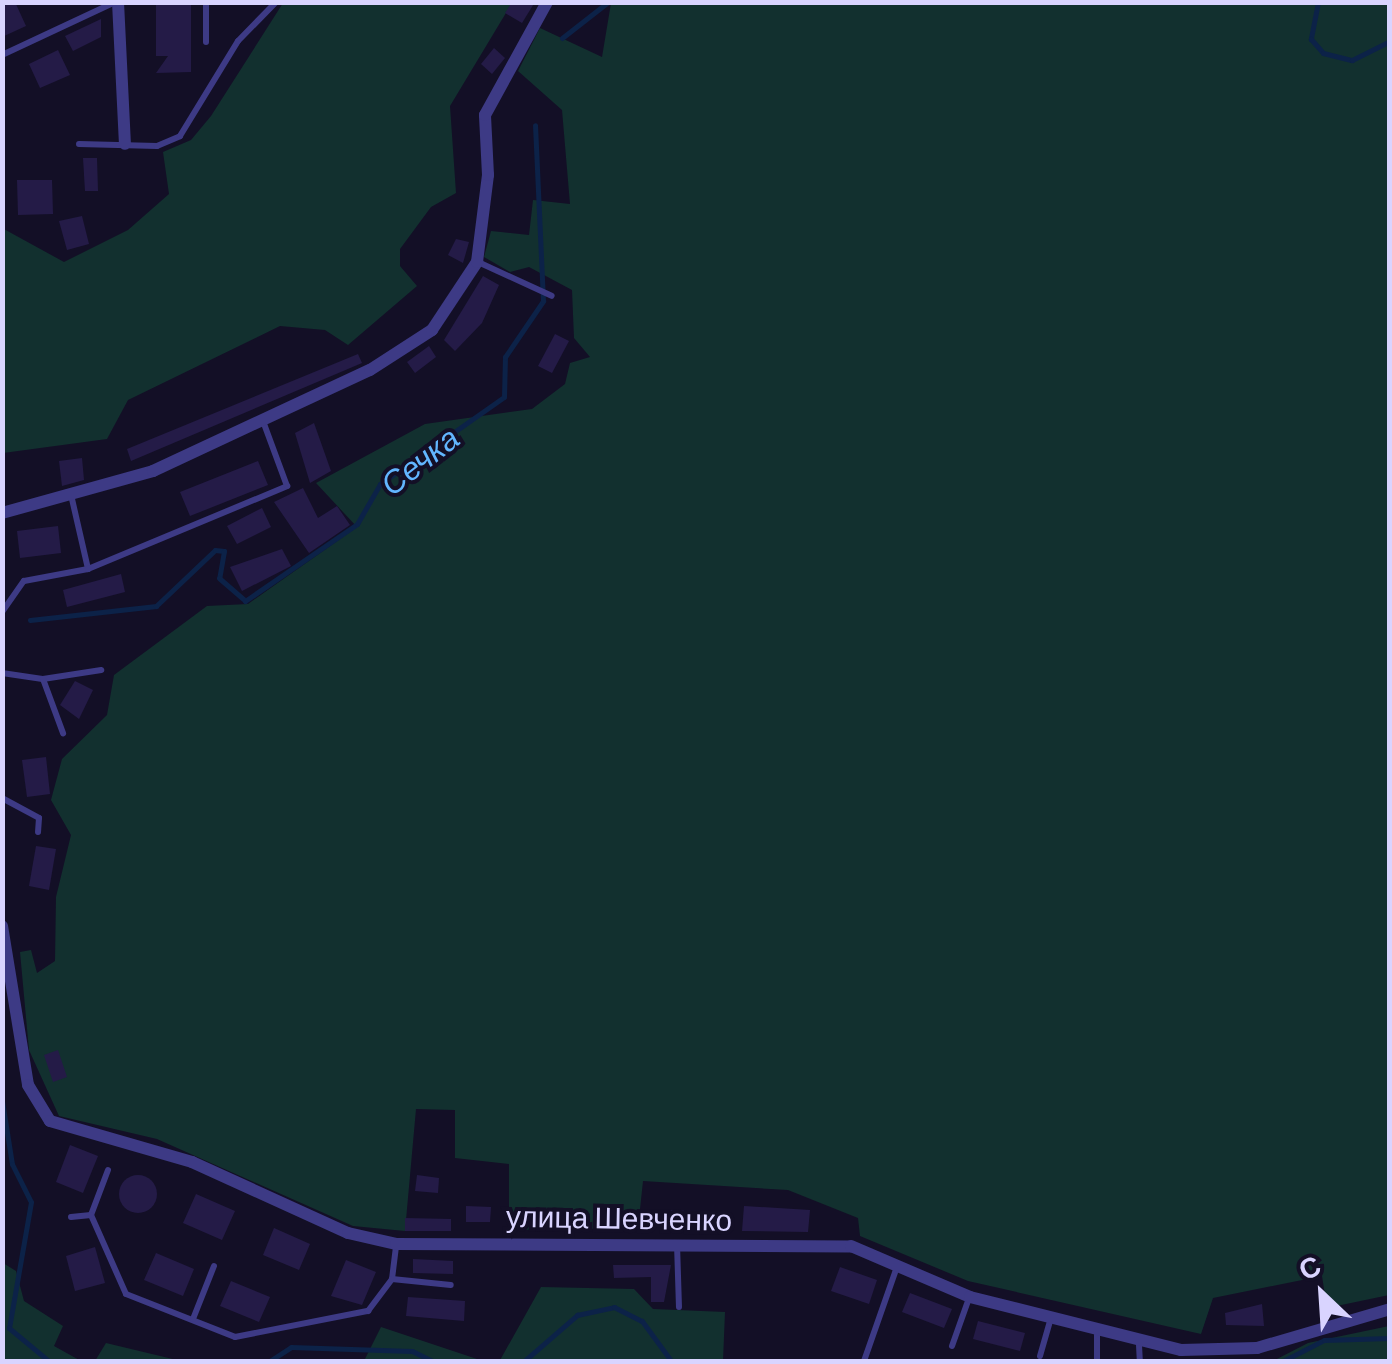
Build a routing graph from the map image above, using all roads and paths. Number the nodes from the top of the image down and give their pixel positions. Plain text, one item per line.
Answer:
1 (116, 2) edge
2 (206, 2) edge
3 (276, 2) edge
4 (547, 2) edge
5 (206, 42) dead end
6 (2, 56) edge
7 (78, 144) dead end
8 (126, 144) junction
9 (476, 262) junction
10 (552, 296) dead end
11 (263, 419) junction
12 (72, 499) junction
13 (2, 513) edge
14 (88, 569) junction
15 (2, 612) edge
16 (101, 670) dead end
17 (2, 673) edge
18 (43, 679) junction
19 (63, 733) dead end
20 (2, 798) edge
21 (38, 832) dead end
22 (2, 926) edge
23 (108, 1170) dead end
24 (92, 1215) junction
25 (72, 1216) dead end
26 (678, 1242) junction
27 (396, 1244) junction
28 (214, 1266) dead end
29 (898, 1266) junction
30 (392, 1280) junction
31 (451, 1285) dead end
32 (970, 1297) junction
33 (679, 1308) dead end
34 (1390, 1308) edge
35 (193, 1319) junction
36 (1050, 1321) junction
37 (1097, 1335) junction
38 (1139, 1345) junction
39 (952, 1346) dead end
40 (1040, 1356) dead end
41 (864, 1362) edge
42 (1097, 1362) edge
43 (1140, 1362) edge

1 - 6 lane
1 - 8 street
2 - 5 lane
3 - 8 lane
4 - 9 street
7 - 8 lane
9 - 10 lane
9 - 11 street
11 - 12 street
11 - 14 lane
12 - 13 street
12 - 14 lane
14 - 15 lane
16 - 18 lane
17 - 18 lane
18 - 19 lane
20 - 21 lane
22 - 27 street, улица Шевченко
23 - 24 lane
24 - 25 lane
24 - 35 lane
26 - 27 street, улица Шевченко
26 - 29 street, улица Шевченко
26 - 33 lane
27 - 30 lane
28 - 35 lane
29 - 32 street, улица Шевченко
29 - 41 lane
30 - 31 lane
30 - 35 lane
32 - 36 street, улица Шевченко
32 - 39 lane
34 - 38 street, улица Шевченко
36 - 37 street, улица Шевченко
36 - 40 lane
37 - 38 street, улица Шевченко
37 - 42 lane
38 - 43 lane

